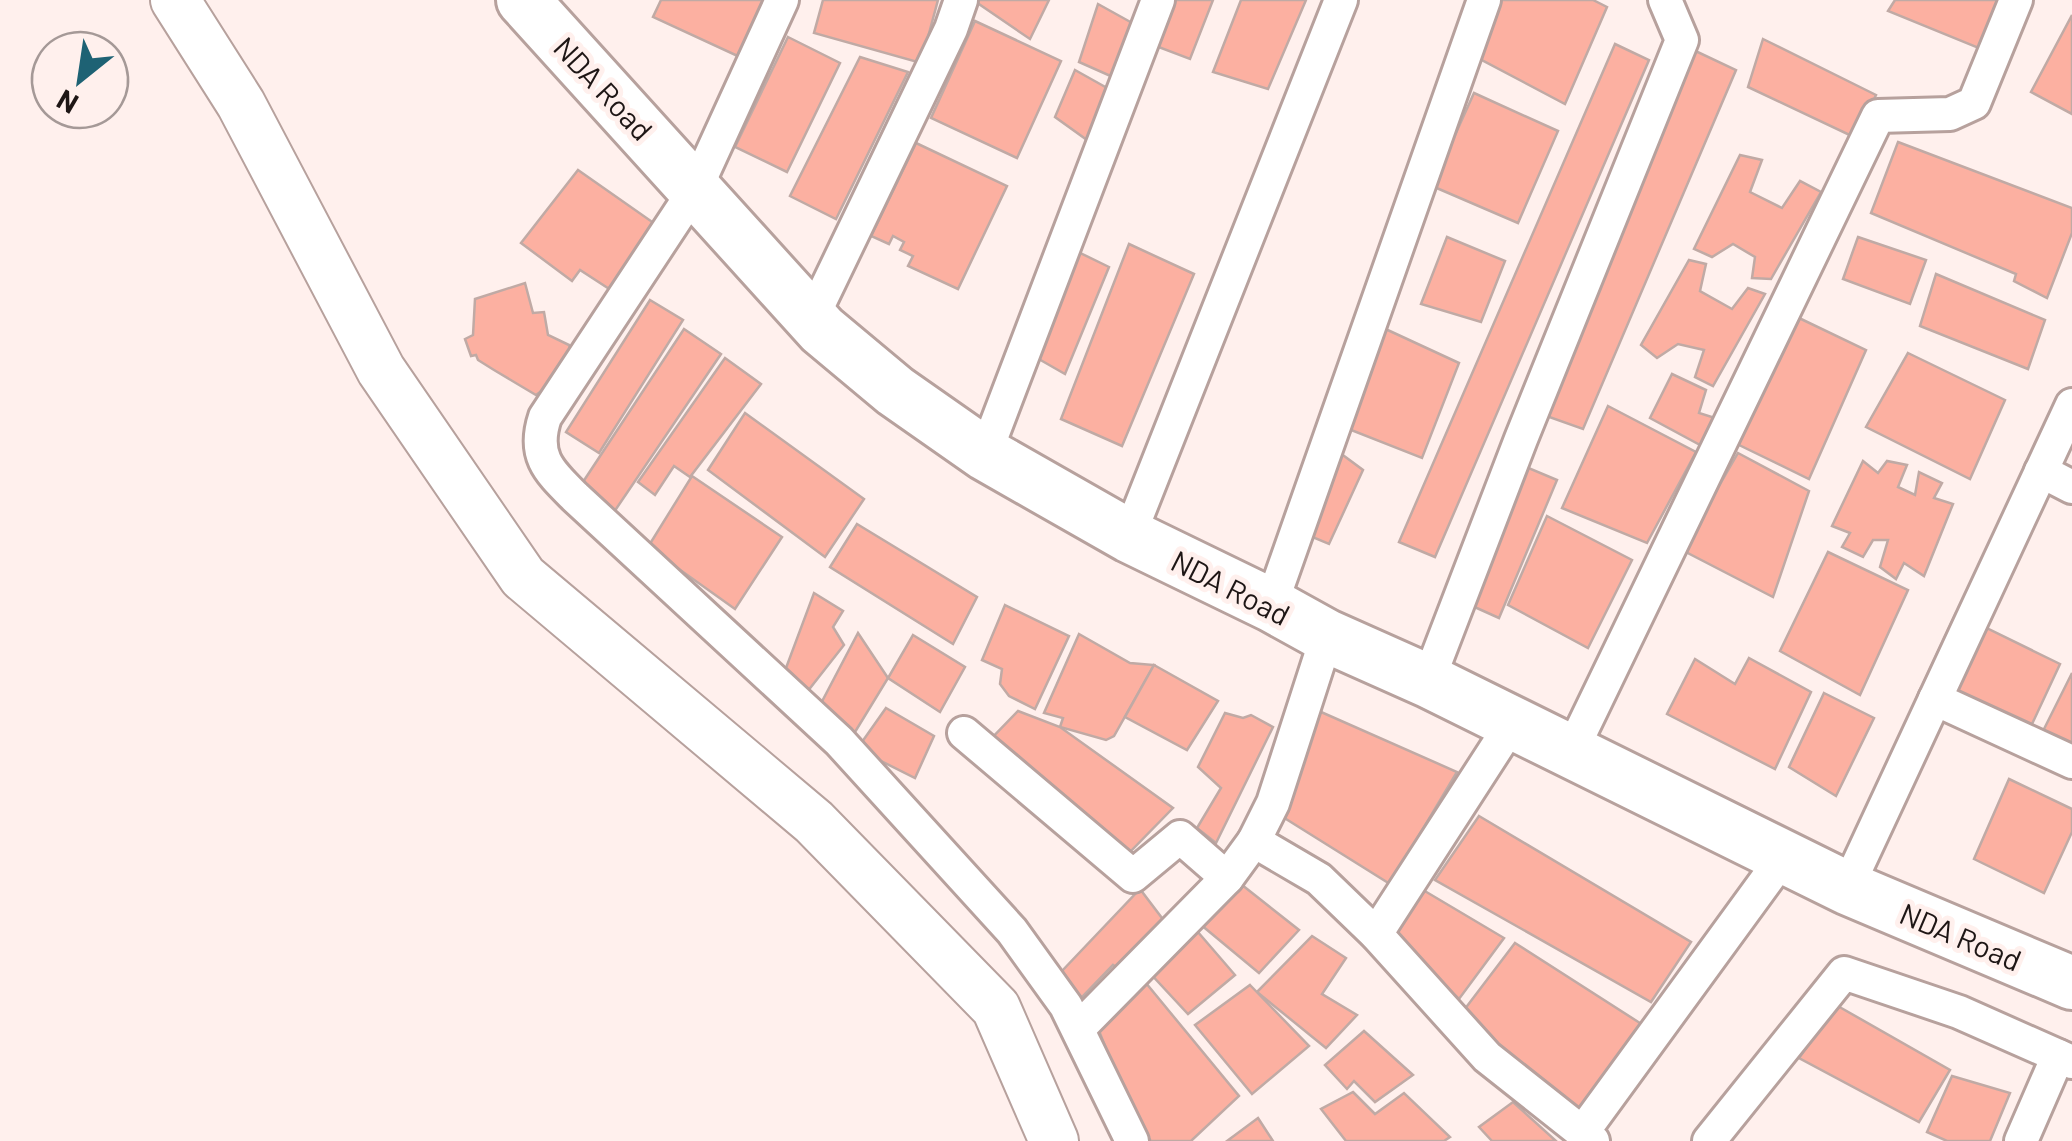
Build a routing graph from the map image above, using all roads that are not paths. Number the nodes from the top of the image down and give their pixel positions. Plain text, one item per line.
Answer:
1 (175, 0) edge
2 (522, 0) edge
3 (782, 0) edge
4 (962, 0) edge
5 (1158, 0) edge
6 (1341, 0) edge
7 (1484, 0) edge
8 (1665, 0) edge
9 (2016, 0) edge
10 (696, 188) junction
11 (812, 318) junction
12 (2072, 405) edge
13 (985, 454) junction
14 (2041, 472) junction
15 (2072, 487) edge
16 (1129, 536) junction
17 (1271, 605) junction
18 (1327, 636) junction
19 (1428, 681) junction
20 (1935, 699) junction
21 (1512, 722) junction
22 (964, 733) dead end
23 (1572, 750) junction
24 (2072, 762) edge
25 (1254, 841) junction
26 (1784, 856) junction
27 (1227, 878) junction
28 (1846, 888) junction
29 (1376, 934) junction
30 (2072, 983) edge
31 (1078, 1029) junction
32 (2065, 1059) edge
33 (1587, 1137) edge
34 (1054, 1141) edge
35 (1132, 1141) edge
36 (1708, 1141) edge
37 (2021, 1141) edge

1 - 34 street
2 - 10 main road, NDA Road
3 - 10 street
4 - 11 street
5 - 13 street
6 - 16 street
7 - 17 street
8 - 19 street
9 - 23 street
10 - 11 main road, NDA Road
10 - 31 street
11 - 13 main road, NDA Road
12 - 14 street
13 - 16 main road, NDA Road
14 - 15 street
14 - 20 street
16 - 17 main road, NDA Road
17 - 18 main road, NDA Road
18 - 19 main road, NDA Road
18 - 25 street
19 - 21 main road, NDA Road
20 - 24 street
20 - 28 street
21 - 23 main road, NDA Road
21 - 29 street
22 - 27 street
23 - 26 main road, NDA Road
25 - 27 street
25 - 29 street
26 - 28 main road, NDA Road
26 - 33 street
27 - 31 street
28 - 30 main road, NDA Road
29 - 33 street
31 - 35 street
32 - 36 street
32 - 37 street

